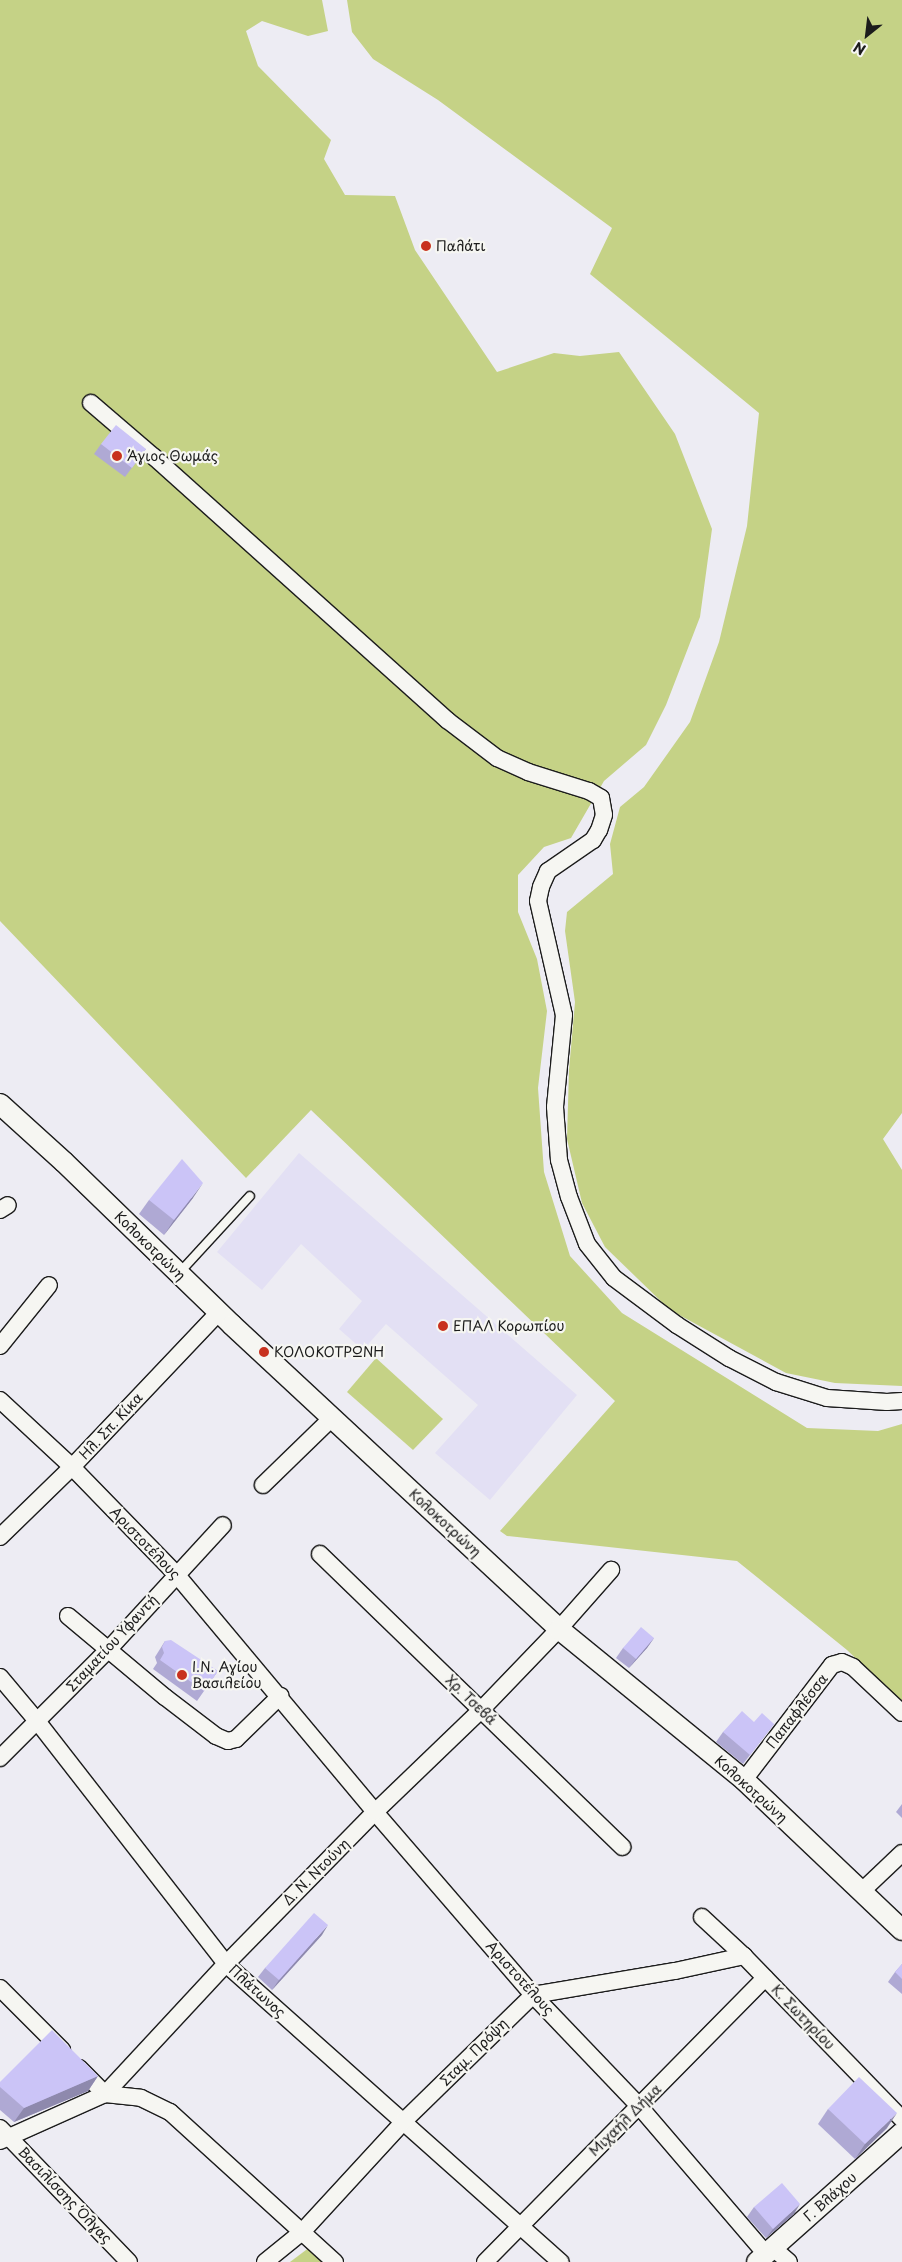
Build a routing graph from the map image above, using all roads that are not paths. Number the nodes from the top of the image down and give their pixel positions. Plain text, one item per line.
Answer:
1 (91, 403) dead end
2 (0, 1104) edge
3 (250, 1196) dead end
4 (179, 1274) junction
5 (49, 1285) dead end
6 (219, 1312) junction
7 (0, 1346) edge
8 (0, 1400) edge
9 (902, 1401) edge
10 (332, 1418) junction
11 (72, 1467) junction
12 (263, 1486) dead end
13 (223, 1525) dead end
14 (0, 1538) edge
15 (320, 1554) dead end
16 (611, 1570) dead end
17 (176, 1574) junction
18 (68, 1616) dead end
19 (559, 1629) junction
20 (109, 1649) junction
21 (0, 1677) edge
22 (280, 1696) junction
23 (481, 1710) junction
24 (902, 1713) edge
25 (37, 1721) junction
26 (0, 1758) edge
27 (744, 1780) junction
28 (375, 1812) junction
29 (622, 1847) dead end
30 (902, 1853) edge
31 (862, 1891) junction
32 (702, 1917) dead end
33 (902, 1930) edge
34 (744, 1956) junction
35 (226, 1964) junction
36 (765, 1978) junction
37 (0, 1988) edge
38 (533, 1995) junction
39 (105, 2094) junction
40 (638, 2106) junction
41 (902, 2119) edge
42 (403, 2122) junction
43 (902, 2132) edge
44 (3, 2136) edge
45 (519, 2226) junction
46 (302, 2232) junction
47 (766, 2255) edge
48 (129, 2262) edge
49 (265, 2262) edge
50 (335, 2262) edge
51 (485, 2262) edge
52 (560, 2262) edge
53 (789, 2262) edge

1 - 9 street
2 - 4 street, Κολοκοτρώνη
3 - 4 lane
4 - 6 street, Κολοκοτρώνη
5 - 7 street
6 - 10 street, Κολοκοτρώνη
6 - 11 street, Ηλ. Σπ. Κίκα
8 - 11 street, Αριστοτέλους
10 - 12 street
10 - 19 street, Κολοκοτρώνη
11 - 14 street, Ηλ. Σπ. Κίκα
11 - 17 street, Αριστοτέλους
13 - 17 street, Σταματίου Υφαντή
15 - 23 street, Χρ. Τσεβά
16 - 19 street, Δ. Ν. Ντούνη
17 - 20 street, Σταματίου Υφαντή
17 - 22 street, Αριστοτέλους
18 - 20 street
19 - 23 street, Δ. Ν. Ντούνη
19 - 27 street, Κολοκοτρώνη
20 - 22 street
20 - 25 street, Σταματίου Υφαντή
21 - 25 street, Πλάτωνος
22 - 28 street, Αριστοτέλους
23 - 28 street, Δ. Ν. Ντούνη
23 - 29 street, Χρ. Τσεβά
24 - 27 street, Παπαφλέσσα
25 - 26 street, Σταματίου Υφαντή
25 - 35 street, Πλάτωνος
27 - 31 street, Κολοκοτρώνη
28 - 35 street, Δ. Ν. Ντούνη
28 - 38 street, Αριστοτέλους
30 - 31 street
31 - 33 street, Κολοκοτρώνη
32 - 34 street, Κ. Σωτηρίου
34 - 36 street, Κ. Σωτηρίου
34 - 38 street
35 - 39 street, Δ. Ν. Ντούνη
35 - 42 street, Πλάτωνος
36 - 40 street, Μιχαήλ Δήμα
36 - 41 street, Κ. Σωτηρίου
37 - 39 street
38 - 40 street, Αριστοτέλους
38 - 42 street, Σταμ. Πρόψη
39 - 44 street, Δ. Ν. Ντούνη
39 - 46 street
40 - 45 street, Μιχαήλ Δήμα
40 - 47 street, Αριστοτέλους
42 - 45 street, Πλάτωνος
42 - 46 street, Σταμ. Πρόψη
43 - 47 street, Γ. Βλάχου
44 - 48 street, Βασιλίσσης Όλγας
45 - 51 street, Μιχαήλ Δήμα
45 - 52 street, Πλάτωνος
46 - 49 street, Σταμ. Πρόψη
46 - 50 street
47 - 53 street, Αριστοτέλους

